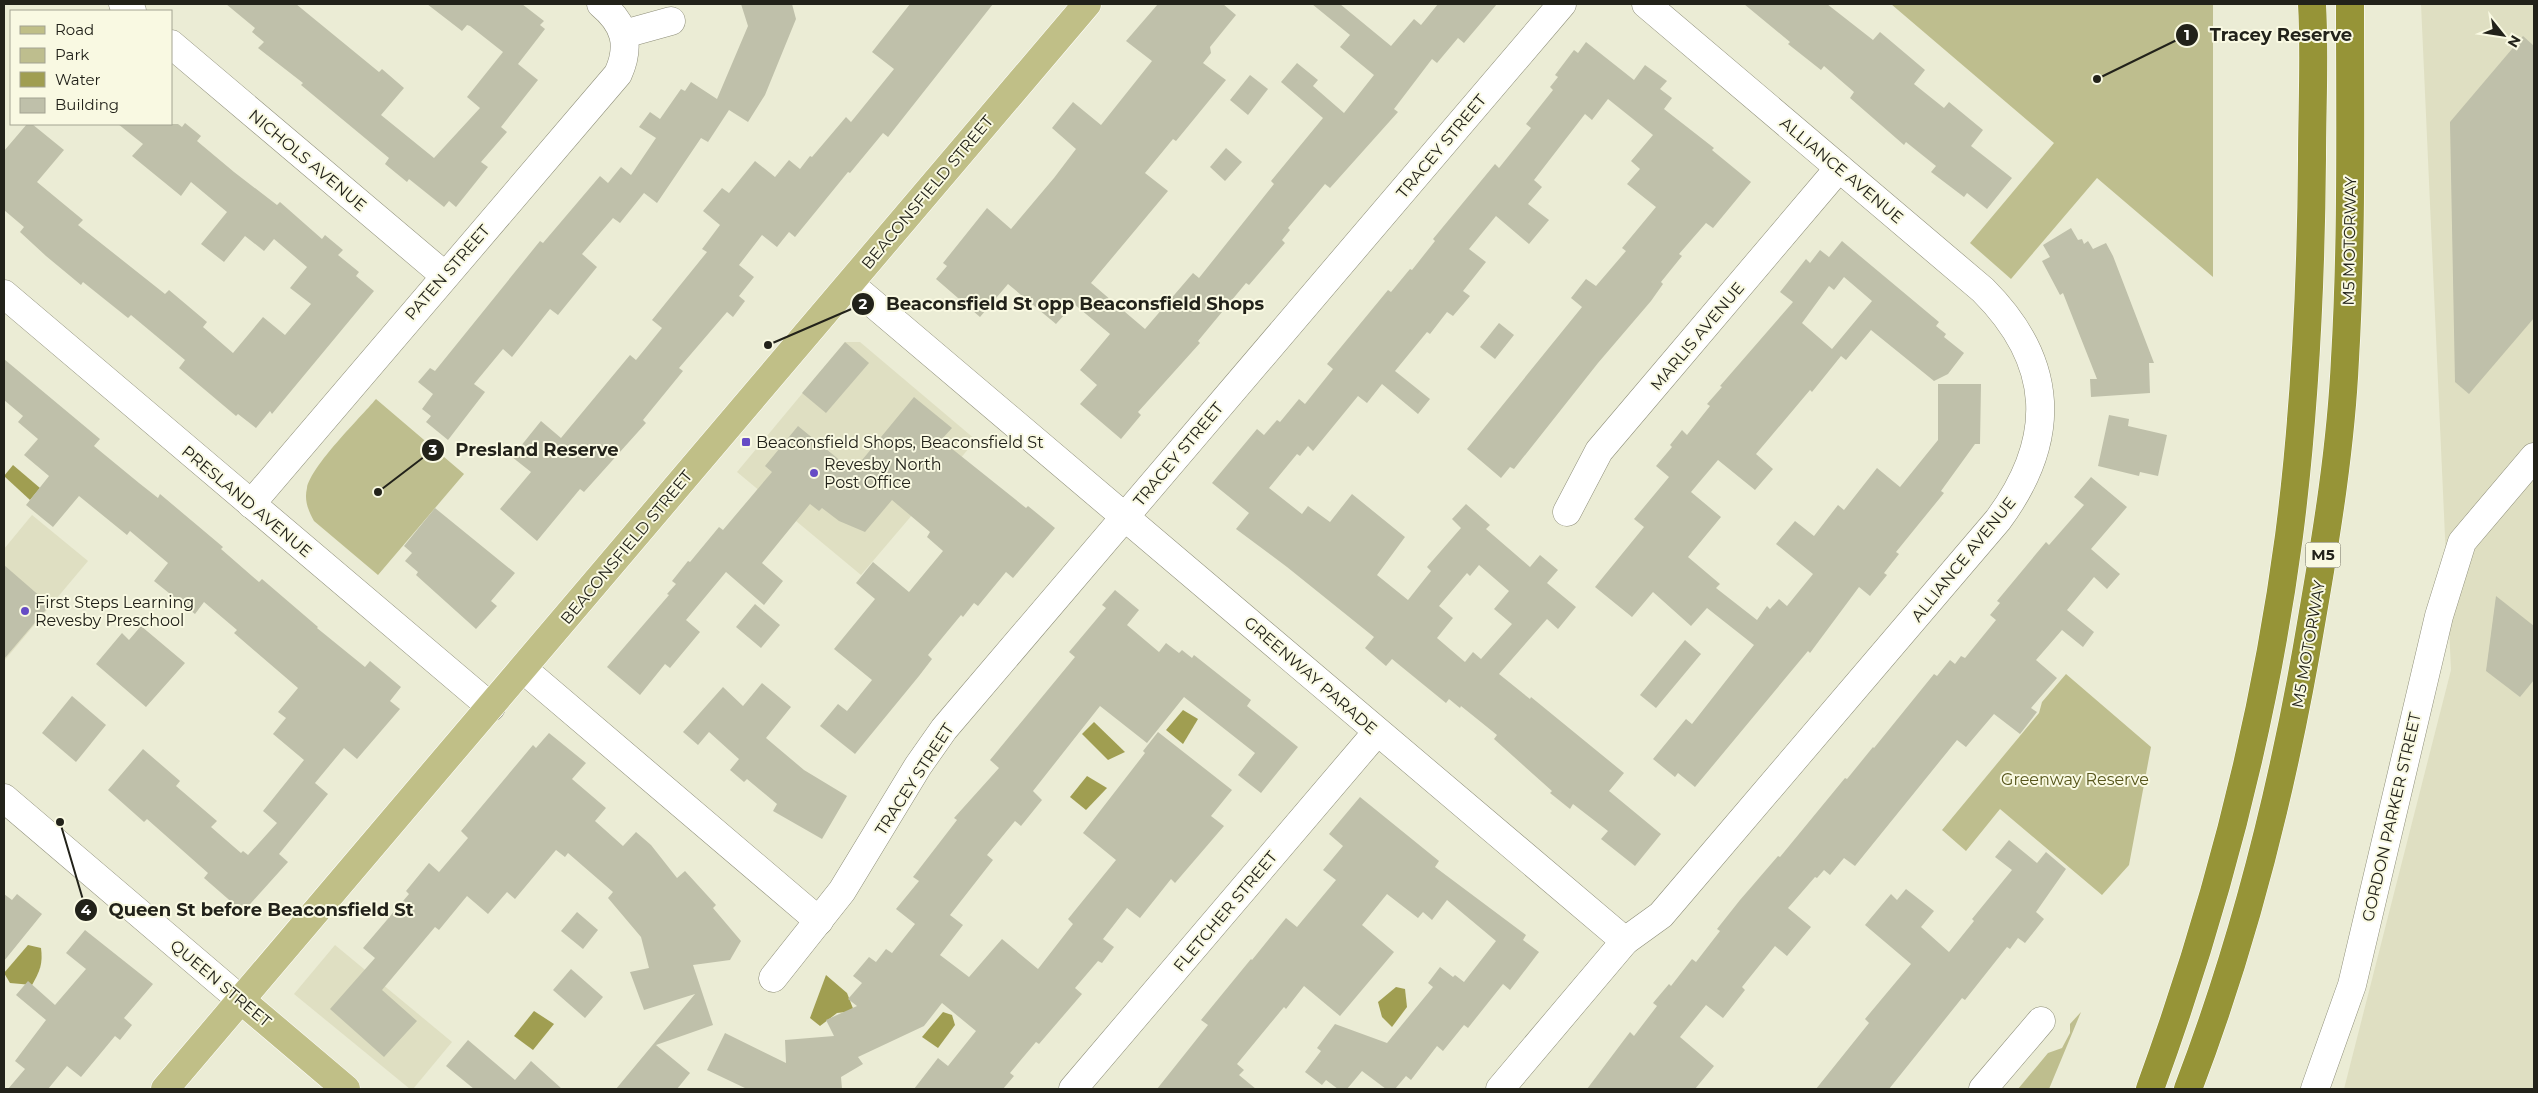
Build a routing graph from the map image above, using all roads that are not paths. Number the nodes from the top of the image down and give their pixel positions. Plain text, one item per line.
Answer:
1 (601, 4) edge
2 (1087, 4) edge
3 (1562, 4) edge
4 (1646, 4) edge
5 (2312, 4) edge
6 (2350, 4) edge
7 (671, 21) dead end
8 (624, 34) junction
9 (172, 45) edge
10 (1840, 168) junction
11 (444, 276) junction
12 (850, 284) junction
13 (4, 294) edge
14 (2531, 467) edge
15 (251, 504) junction
16 (1567, 512) dead end
17 (1125, 516) junction
18 (523, 669) junction
19 (490, 707) junction
20 (1377, 732) junction
21 (4, 798) edge
22 (819, 921) junction
23 (1624, 941) junction
24 (773, 978) dead end
25 (241, 1000) junction
26 (2041, 1021) dead end
27 (165, 1089) edge
28 (346, 1089) edge
29 (1073, 1089) edge
30 (1500, 1089) edge
31 (1984, 1089) edge
32 (2150, 1089) edge
33 (2188, 1089) edge
34 (2315, 1089) edge

1 - 8 street
2 - 12 main road, BEACONSFIELD STREET
3 - 17 street, TRACEY STREET
4 - 10 street, ALLIANCE AVENUE
5 - 32 highway, M5
6 - 33 highway, M5 MOTORWAY / M5
7 - 8 street
8 - 11 street, PATEN STREET
9 - 11 street, NICHOLS AVENUE
10 - 16 street, MARLIS AVENUE
10 - 23 street, ALLIANCE AVENUE
11 - 15 street, PATEN STREET
12 - 17 street, GREENWAY PARADE
12 - 18 main road, BEACONSFIELD STREET
13 - 15 street, PRESLAND AVENUE
14 - 34 street, GORDON PARKER STREET
15 - 19 street, PRESLAND AVENUE
17 - 20 street, GREENWAY PARADE
17 - 22 street, TRACEY STREET
18 - 19 main road, BEACONSFIELD STREET
18 - 22 street
19 - 25 main road, BEACONSFIELD STREET
20 - 23 street, GREENWAY PARADE
20 - 29 street, FLETCHER STREET
21 - 25 street, QUEEN STREET
22 - 24 street, TRACEY STREET
23 - 30 street
25 - 27 main road, BEACONSFIELD STREET
25 - 28 main road, QUEEN STREET
26 - 31 street

